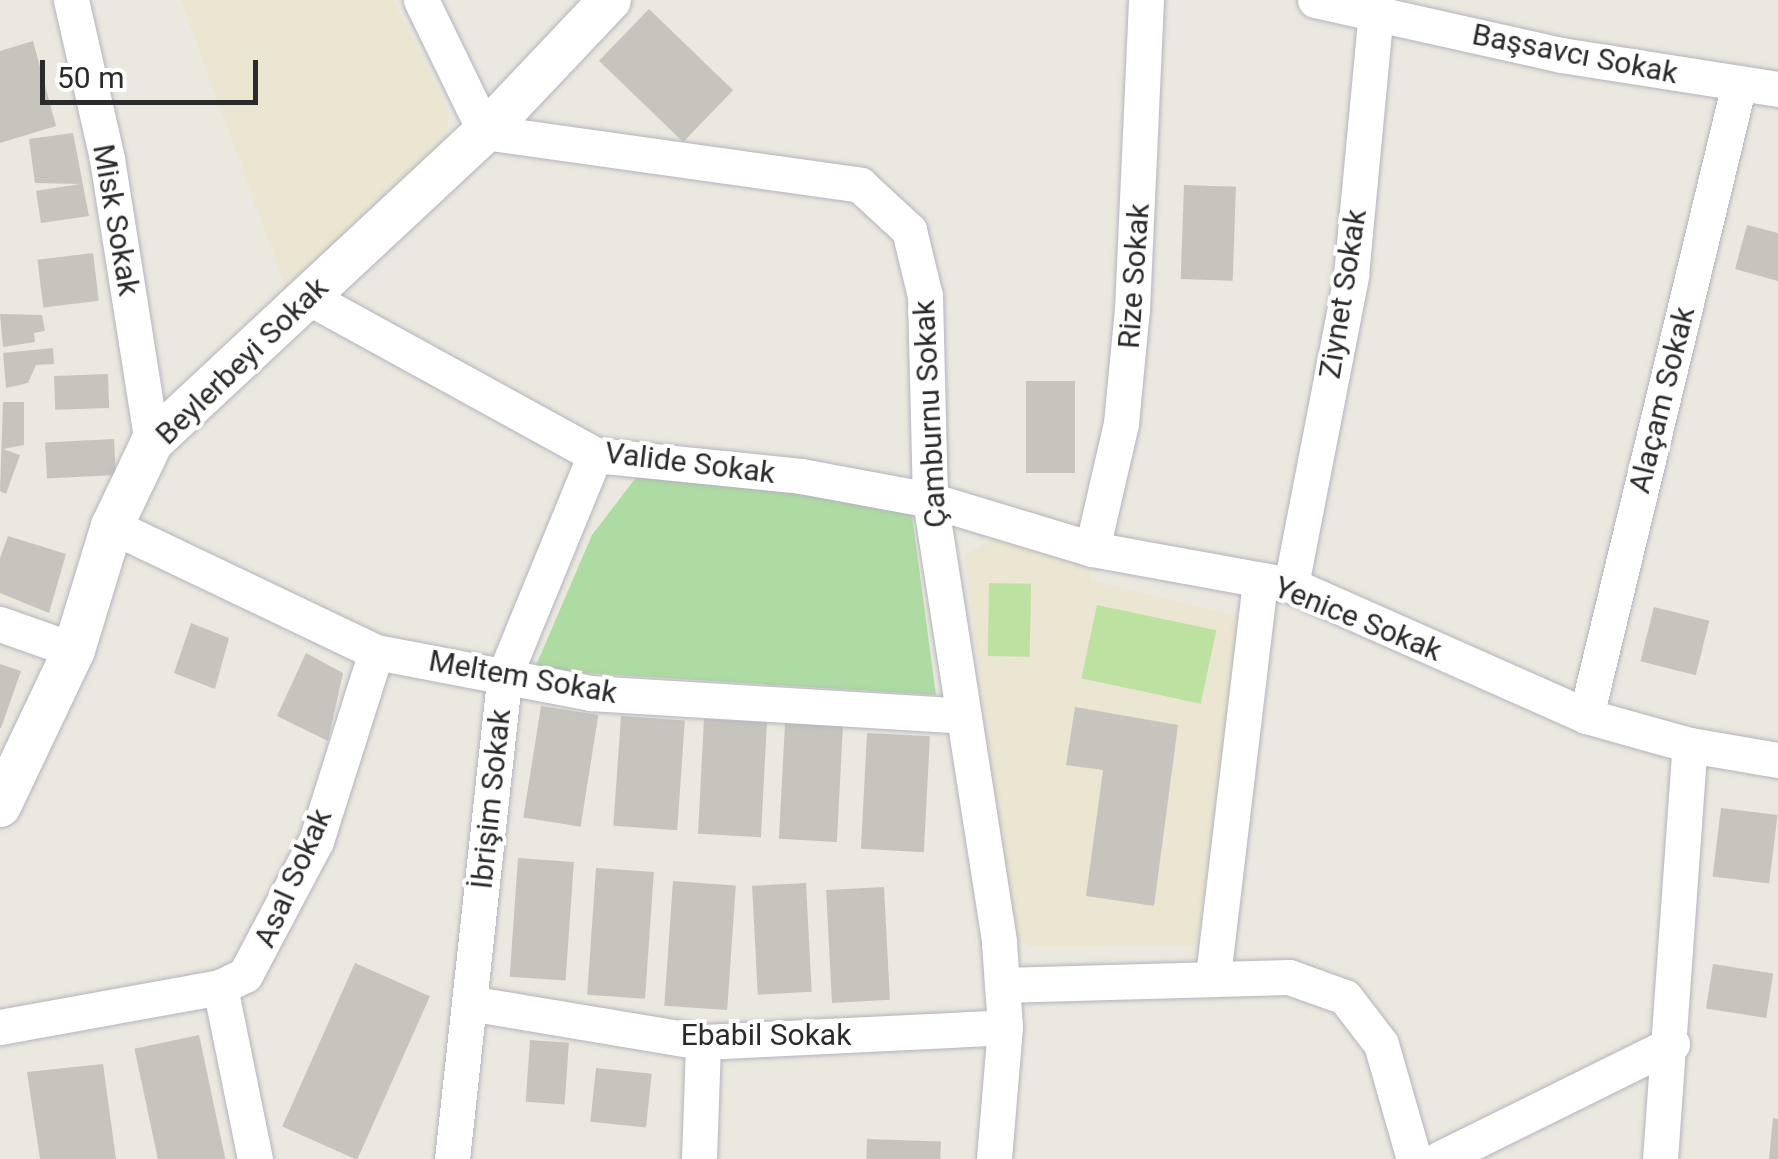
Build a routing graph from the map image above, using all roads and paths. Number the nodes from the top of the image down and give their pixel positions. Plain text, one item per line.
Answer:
1 (71, 0) edge
2 (421, 0) edge
3 (610, 0) edge
4 (1146, 0) edge
5 (1315, 0) edge
6 (1377, 7) edge
7 (1738, 84) junction
8 (1778, 89) edge
9 (485, 132) junction
10 (308, 298) junction
11 (152, 442) junction
12 (595, 455) junction
13 (930, 500) junction
14 (112, 526) junction
15 (1092, 549) junction
16 (1276, 582) junction
17 (0, 624) edge
18 (74, 650) junction
19 (376, 652) junction
20 (505, 674) junction
21 (964, 716) junction
22 (1586, 716) junction
23 (1690, 745) junction
24 (1778, 760) edge
25 (0, 806) edge
26 (1213, 976) junction
27 (1002, 985) junction
28 (220, 987) junction
29 (469, 1003) junction
30 (0, 1027) edge
31 (1005, 1027) junction
32 (703, 1042) junction
33 (1672, 1044) junction
34 (254, 1159) edge
35 (452, 1159) edge
36 (698, 1159) edge
37 (994, 1159) edge
38 (1414, 1159) edge
39 (1439, 1159) edge
40 (1660, 1159) edge

1 - 11 street, Misk Sokak
2 - 9 street
3 - 9 street, Beylerbeyi Sokak
4 - 15 street, Rize Sokak
5 - 6 street, Başsavcı Sokak
6 - 7 street, Başsavcı Sokak
6 - 16 street, Ziynet Sokak
7 - 8 street, Başsavcı Sokak
7 - 22 street, Alaçam Sokak
9 - 10 street, Beylerbeyi Sokak
9 - 13 street, Çamburnu Sokak
10 - 11 street, Beylerbeyi Sokak
10 - 12 street, Valide Sokak
11 - 14 street, Beylerbeyi Sokak
12 - 13 street, Valide Sokak
12 - 20 street, İbrişim Sokak
13 - 15 street, Yenice Sokak
13 - 21 street, Çamburnu Sokak
14 - 18 street, Beylerbeyi Sokak
14 - 19 street, Meltem Sokak
15 - 16 street, Yenice Sokak
16 - 22 street, Yenice Sokak
16 - 26 street, Ziynet Sokak
17 - 18 street
18 - 25 street, Beylerbeyi Sokak
19 - 20 street, Meltem Sokak
19 - 28 street, Asal Sokak
20 - 21 street, Meltem Sokak
20 - 29 street, İbrişim Sokak
21 - 27 street, Çamburnu Sokak
22 - 23 street, Yenice Sokak
23 - 24 street, Yenice Sokak
23 - 33 street
26 - 27 street
26 - 38 street
27 - 31 street, Çamburnu Sokak
28 - 30 street, Asal Sokak
28 - 34 street
29 - 32 street, Ebabil Sokak
29 - 35 street, İbrişim Sokak
31 - 32 street, Ebabil Sokak
31 - 37 street, Çamburnu Sokak
32 - 36 street
33 - 39 street
33 - 40 street

